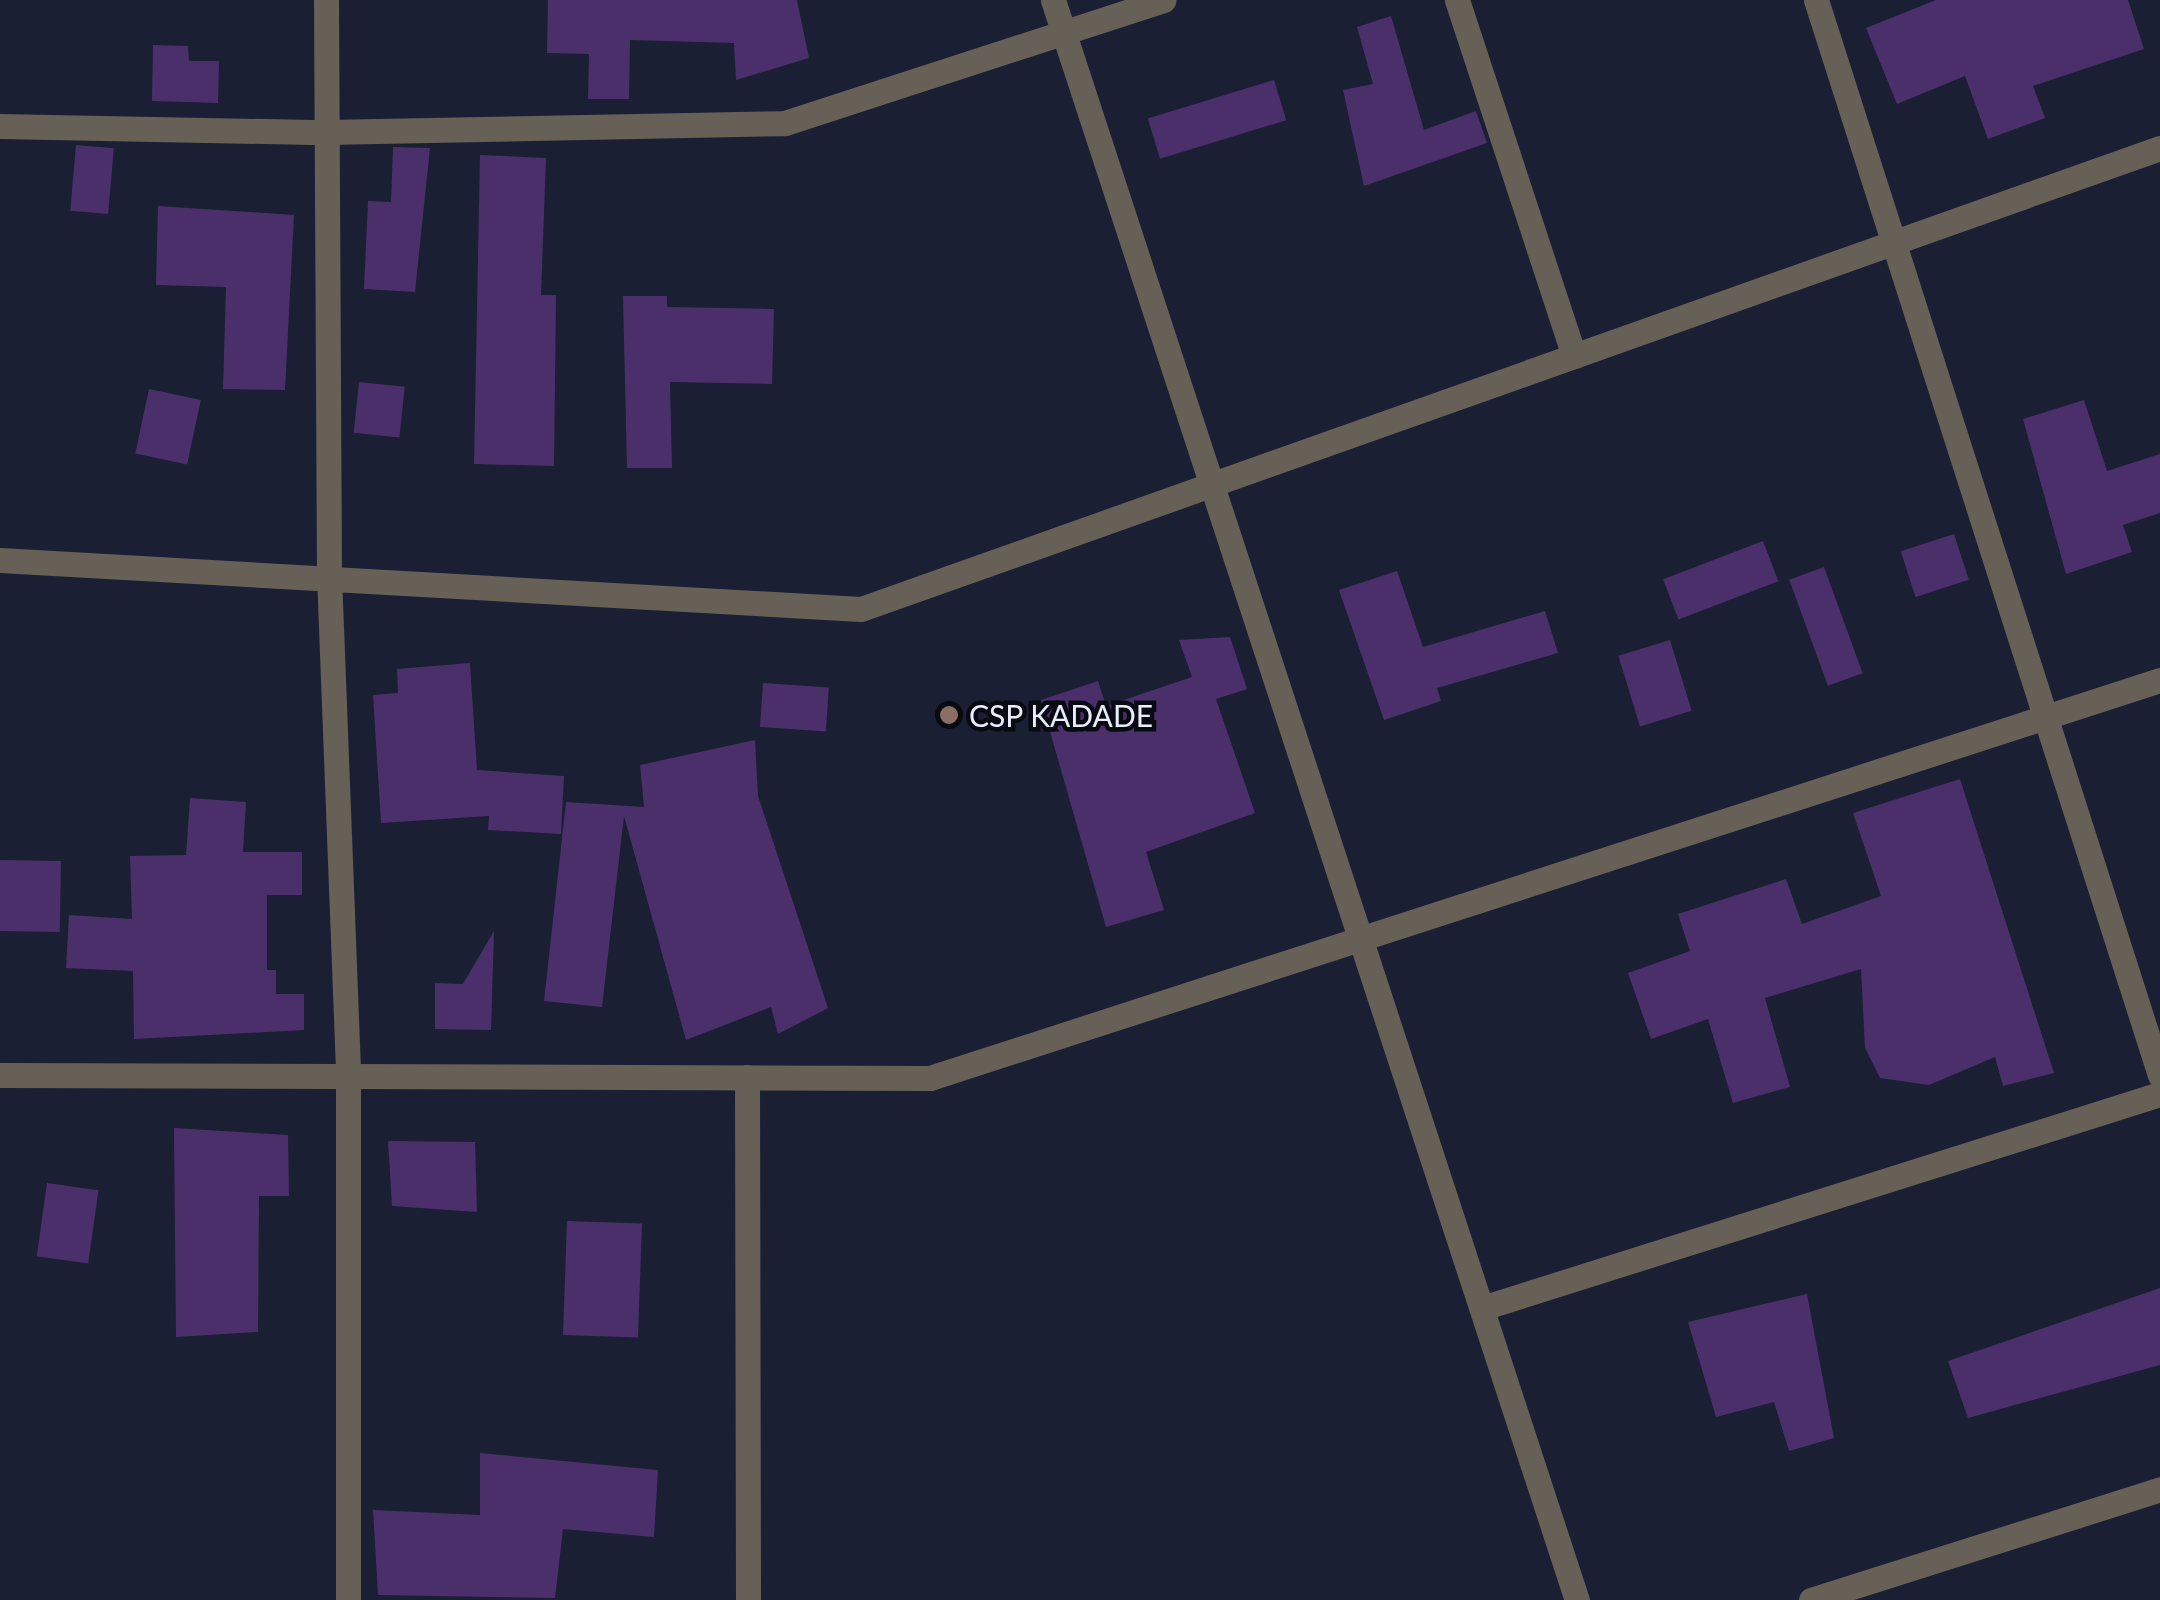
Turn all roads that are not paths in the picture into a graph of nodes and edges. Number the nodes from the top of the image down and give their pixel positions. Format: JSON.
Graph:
{"nodes":[{"id":1,"x":326,"y":0,"type":"edge"},
{"id":2,"x":1053,"y":0,"type":"edge"},
{"id":3,"x":1164,"y":0,"type":"edge"},
{"id":4,"x":1457,"y":0,"type":"edge"},
{"id":5,"x":1816,"y":0,"type":"edge"},
{"id":6,"x":1064,"y":33,"type":"junction"},
{"id":7,"x":0,"y":126,"type":"edge"},
{"id":8,"x":325,"y":132,"type":"junction"},
{"id":9,"x":2160,"y":148,"type":"edge"},
{"id":10,"x":1894,"y":242,"type":"junction"},
{"id":11,"x":1574,"y":356,"type":"junction"},
{"id":12,"x":1212,"y":484,"type":"junction"},
{"id":13,"x":0,"y":560,"type":"edge"},
{"id":14,"x":329,"y":575,"type":"junction"},
{"id":15,"x":2160,"y":680,"type":"edge"},
{"id":16,"x":2045,"y":718,"type":"junction"},
{"id":17,"x":1361,"y":939,"type":"junction"},
{"id":18,"x":348,"y":1073,"type":"junction"},
{"id":19,"x":0,"y":1075,"type":"edge"},
{"id":20,"x":747,"y":1076,"type":"junction"},
{"id":21,"x":2160,"y":1076,"type":"edge"},
{"id":22,"x":2160,"y":1094,"type":"edge"},
{"id":23,"x":1482,"y":1308,"type":"junction"},
{"id":24,"x":2160,"y":1489,"type":"edge"},
{"id":25,"x":348,"y":1600,"type":"edge"},
{"id":26,"x":748,"y":1600,"type":"edge"},
{"id":27,"x":1577,"y":1600,"type":"edge"},
{"id":28,"x":1811,"y":1600,"type":"edge"}],
"edges":[{"from":1,"to":8,"type":"street"},
{"from":2,"to":6,"type":"street"},
{"from":3,"to":6,"type":"street"},
{"from":4,"to":11,"type":"street"},
{"from":5,"to":10,"type":"street"},
{"from":6,"to":8,"type":"street"},
{"from":6,"to":12,"type":"street"},
{"from":7,"to":8,"type":"street"},
{"from":8,"to":14,"type":"street"},
{"from":9,"to":10,"type":"street"},
{"from":10,"to":11,"type":"street"},
{"from":10,"to":16,"type":"street"},
{"from":11,"to":12,"type":"street"},
{"from":12,"to":14,"type":"street"},
{"from":12,"to":17,"type":"street"},
{"from":13,"to":14,"type":"street"},
{"from":14,"to":18,"type":"street"},
{"from":15,"to":16,"type":"street"},
{"from":16,"to":17,"type":"street"},
{"from":16,"to":21,"type":"street"},
{"from":17,"to":20,"type":"street"},
{"from":17,"to":23,"type":"street"},
{"from":18,"to":19,"type":"street"},
{"from":18,"to":20,"type":"street"},
{"from":18,"to":25,"type":"street"},
{"from":20,"to":26,"type":"street"},
{"from":22,"to":23,"type":"street"},
{"from":23,"to":27,"type":"street"},
{"from":24,"to":28,"type":"street"}]}
